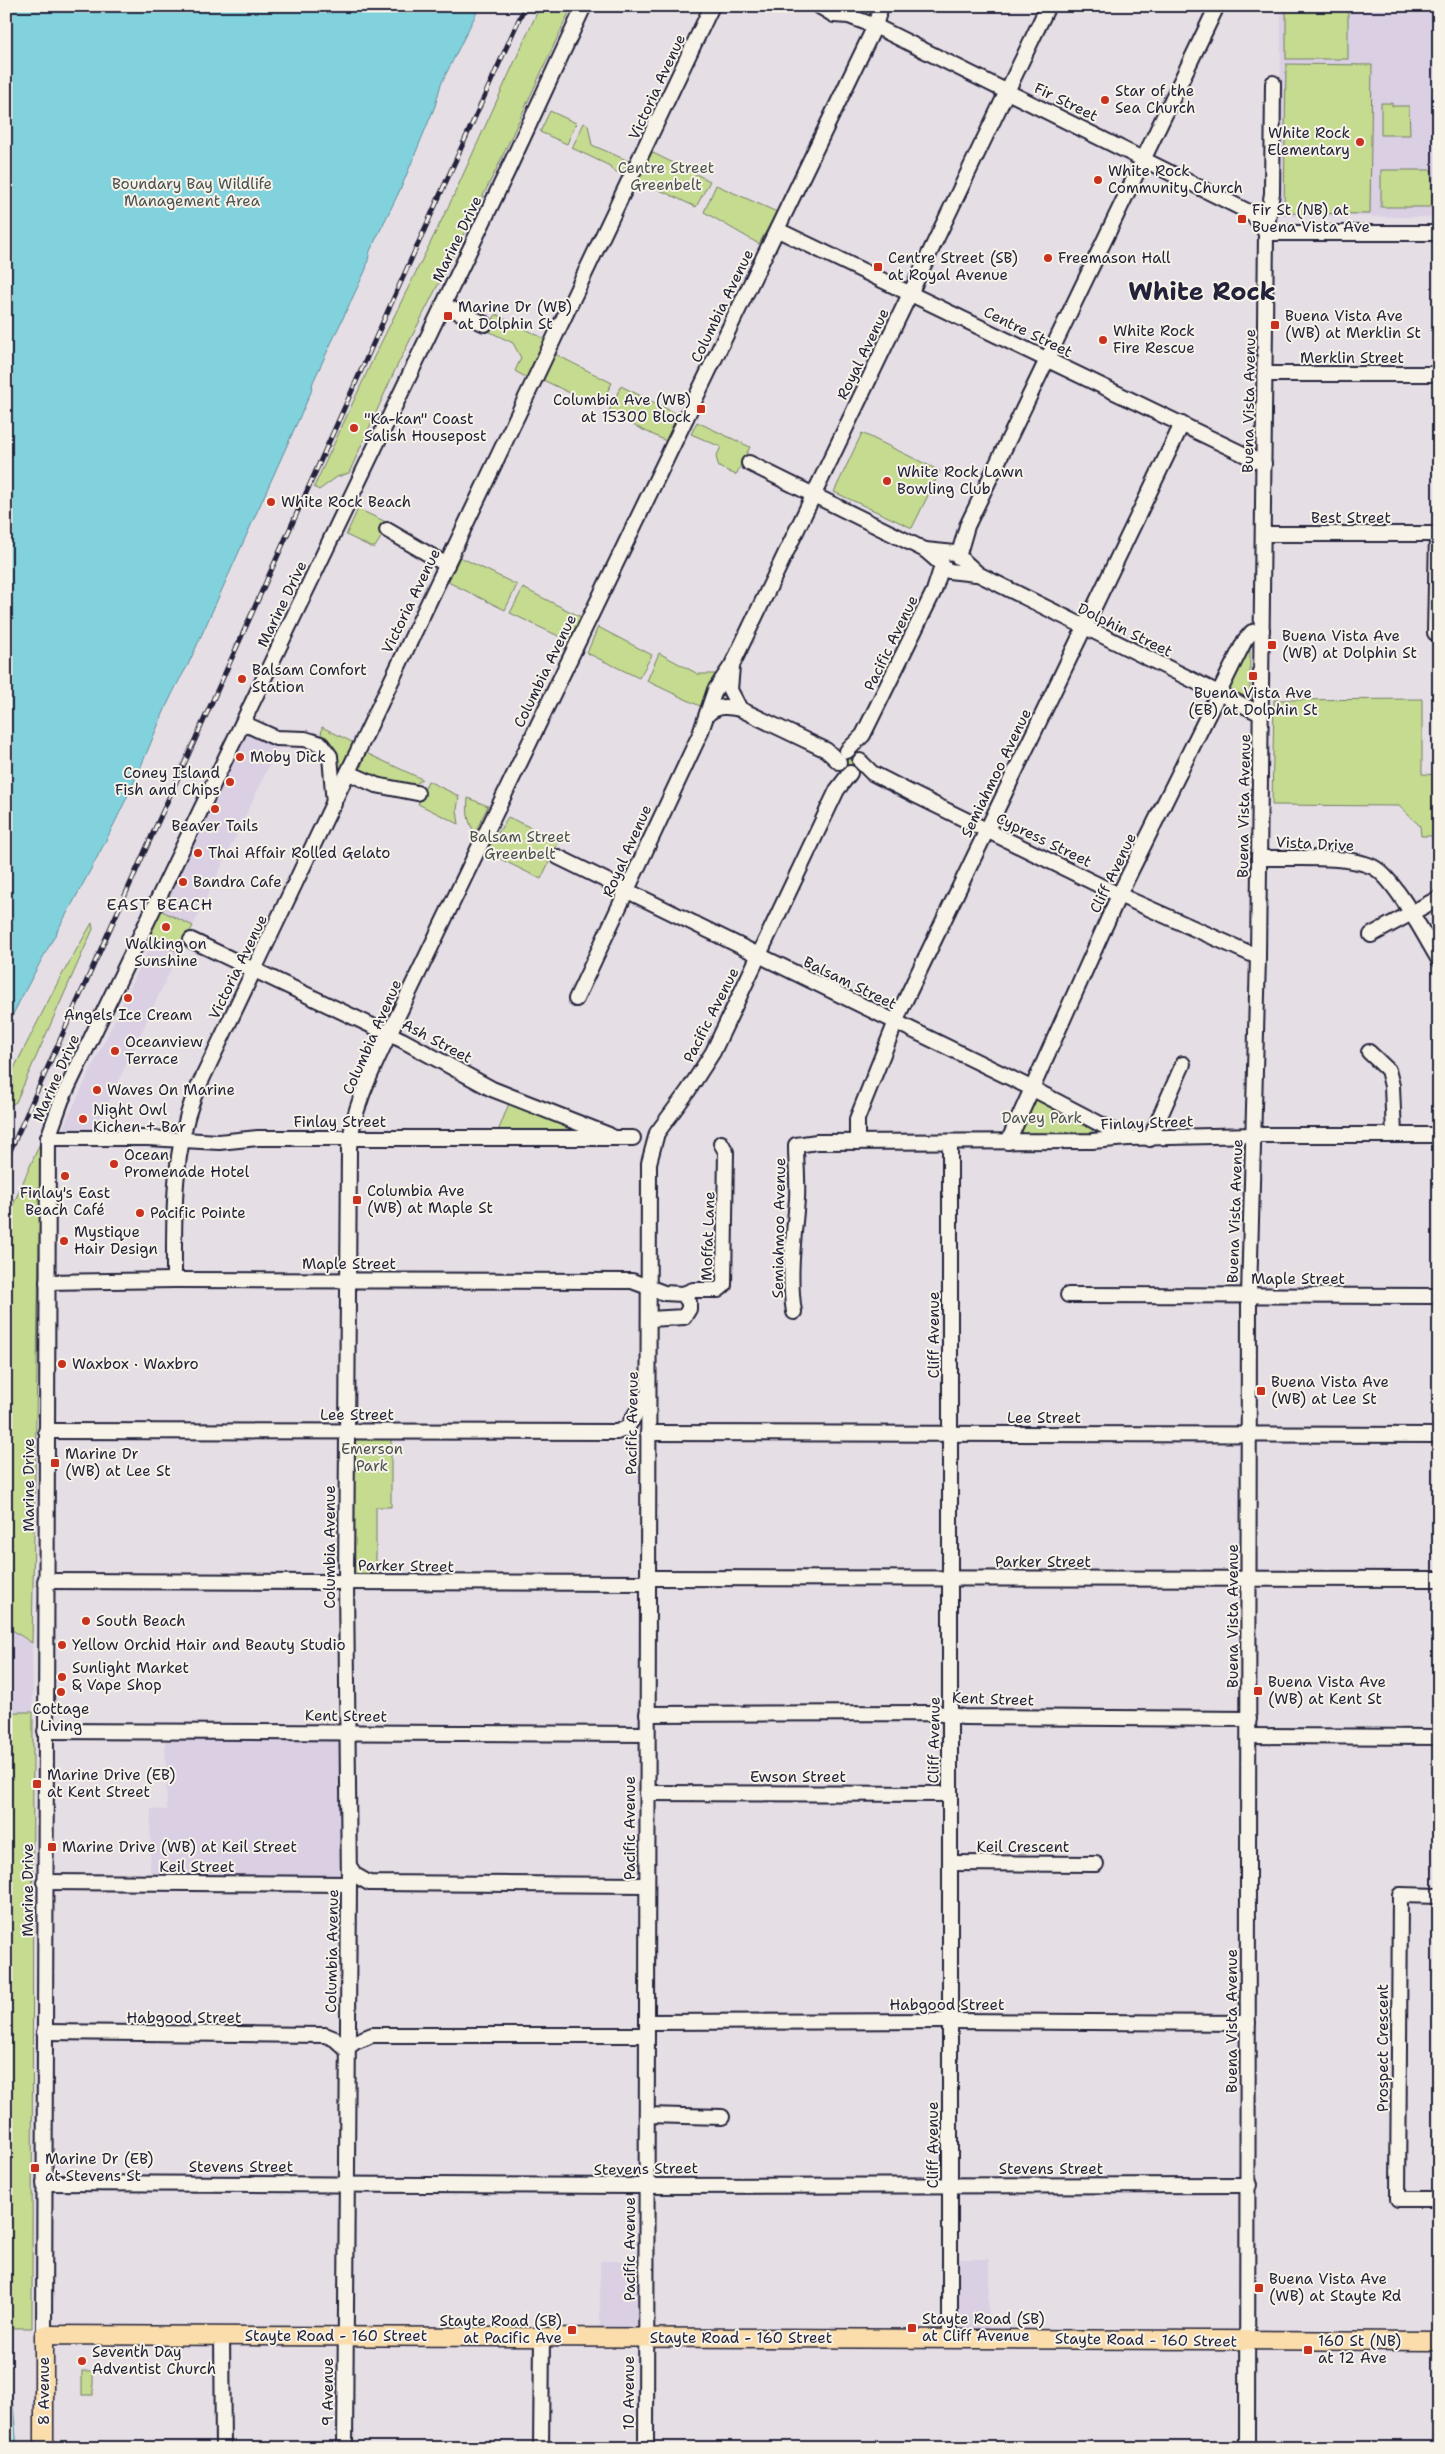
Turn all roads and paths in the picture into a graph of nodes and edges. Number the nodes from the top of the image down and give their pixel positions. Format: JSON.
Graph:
{"nodes":[{"id":1,"x":584,"y":6,"type":"edge"},
{"id":2,"x":712,"y":6,"type":"edge"},
{"id":3,"x":819,"y":6,"type":"edge"},
{"id":4,"x":837,"y":6,"type":"edge"},
{"id":5,"x":882,"y":6,"type":"edge"},
{"id":6,"x":1048,"y":6,"type":"edge"},
{"id":7,"x":1217,"y":6,"type":"edge"},
{"id":8,"x":849,"y":16,"type":"junction"},
{"id":9,"x":875,"y":26,"type":"junction"},
{"id":10,"x":1273,"y":83,"type":"dead end"},
{"id":11,"x":1007,"y":91,"type":"junction"},
{"id":12,"x":1143,"y":158,"type":"junction"},
{"id":13,"x":778,"y":230,"type":"junction"},
{"id":14,"x":1266,"y":232,"type":"junction"},
{"id":15,"x":1439,"y":233,"type":"edge"},
{"id":16,"x":910,"y":294,"type":"junction"},
{"id":17,"x":443,"y":304,"type":"junction"},
{"id":18,"x":485,"y":324,"type":"dead end"},
{"id":19,"x":1047,"y":359,"type":"junction"},
{"id":20,"x":1265,"y":374,"type":"junction"},
{"id":21,"x":1439,"y":374,"type":"edge"},
{"id":22,"x":1182,"y":424,"type":"junction"},
{"id":23,"x":749,"y":463,"type":"dead end"},
{"id":24,"x":1264,"y":464,"type":"junction"},
{"id":25,"x":814,"y":496,"type":"junction"},
{"id":26,"x":387,"y":530,"type":"dead end"},
{"id":27,"x":1264,"y":534,"type":"junction"},
{"id":28,"x":1438,"y":534,"type":"edge"},
{"id":29,"x":949,"y":562,"type":"junction"},
{"id":30,"x":447,"y":565,"type":"junction"},
{"id":31,"x":1084,"y":628,"type":"junction"},
{"id":32,"x":1262,"y":630,"type":"junction"},
{"id":33,"x":1436,"y":633,"type":"dead end"},
{"id":34,"x":732,"y":665,"type":"junction"},
{"id":35,"x":1220,"y":694,"type":"junction"},
{"id":36,"x":740,"y":709,"type":"junction"},
{"id":37,"x":1261,"y":714,"type":"junction"},
{"id":38,"x":707,"y":715,"type":"junction"},
{"id":39,"x":243,"y":723,"type":"junction"},
{"id":40,"x":849,"y":762,"type":"junction"},
{"id":41,"x":348,"y":773,"type":"junction"},
{"id":42,"x":417,"y":792,"type":"dead end"},
{"id":43,"x":334,"y":804,"type":"junction"},
{"id":44,"x":986,"y":830,"type":"junction"},
{"id":45,"x":558,"y":857,"type":"dead end"},
{"id":46,"x":1259,"y":858,"type":"junction"},
{"id":47,"x":628,"y":892,"type":"junction"},
{"id":48,"x":1119,"y":895,"type":"junction"},
{"id":49,"x":1439,"y":898,"type":"edge"},
{"id":50,"x":1411,"y":913,"type":"junction"},
{"id":51,"x":1371,"y":935,"type":"dead end"},
{"id":52,"x":191,"y":940,"type":"dead end"},
{"id":53,"x":759,"y":957,"type":"junction"},
{"id":54,"x":1258,"y":957,"type":"junction"},
{"id":55,"x":1439,"y":960,"type":"edge"},
{"id":56,"x":254,"y":970,"type":"junction"},
{"id":57,"x":576,"y":999,"type":"dead end"},
{"id":58,"x":896,"y":1023,"type":"junction"},
{"id":59,"x":390,"y":1034,"type":"junction"},
{"id":60,"x":1369,"y":1052,"type":"dead end"},
{"id":61,"x":1183,"y":1064,"type":"dead end"},
{"id":62,"x":1031,"y":1088,"type":"junction"},
{"id":63,"x":1254,"y":1135,"type":"junction"},
{"id":64,"x":1394,"y":1135,"type":"junction"},
{"id":65,"x":1439,"y":1135,"type":"edge"},
{"id":66,"x":48,"y":1138,"type":"junction"},
{"id":67,"x":350,"y":1138,"type":"junction"},
{"id":68,"x":616,"y":1138,"type":"junction"},
{"id":69,"x":633,"y":1138,"type":"dead end"},
{"id":70,"x":1128,"y":1138,"type":"junction"},
{"id":71,"x":1150,"y":1139,"type":"junction"},
{"id":72,"x":180,"y":1140,"type":"junction"},
{"id":73,"x":857,"y":1142,"type":"junction"},
{"id":74,"x":950,"y":1142,"type":"junction"},
{"id":75,"x":1008,"y":1142,"type":"junction"},
{"id":76,"x":722,"y":1144,"type":"dead end"},
{"id":77,"x":796,"y":1145,"type":"joint"},
{"id":78,"x":174,"y":1280,"type":"junction"},
{"id":79,"x":346,"y":1280,"type":"junction"},
{"id":80,"x":47,"y":1282,"type":"junction"},
{"id":81,"x":650,"y":1289,"type":"junction"},
{"id":82,"x":682,"y":1294,"type":"junction"},
{"id":83,"x":1068,"y":1295,"type":"dead end"},
{"id":84,"x":1249,"y":1296,"type":"junction"},
{"id":85,"x":1439,"y":1296,"type":"edge"},
{"id":86,"x":794,"y":1312,"type":"dead end"},
{"id":87,"x":650,"y":1319,"type":"junction"},
{"id":88,"x":648,"y":1394,"type":"junction"},
{"id":89,"x":46,"y":1431,"type":"junction"},
{"id":90,"x":346,"y":1431,"type":"junction"},
{"id":91,"x":648,"y":1433,"type":"junction"},
{"id":92,"x":951,"y":1435,"type":"junction"},
{"id":93,"x":1250,"y":1435,"type":"junction"},
{"id":94,"x":1439,"y":1435,"type":"edge"},
{"id":95,"x":951,"y":1578,"type":"junction"},
{"id":96,"x":1250,"y":1578,"type":"junction"},
{"id":97,"x":1439,"y":1579,"type":"edge"},
{"id":98,"x":647,"y":1580,"type":"junction"},
{"id":99,"x":46,"y":1582,"type":"junction"},
{"id":100,"x":346,"y":1582,"type":"junction"},
{"id":101,"x":647,"y":1714,"type":"junction"},
{"id":102,"x":950,"y":1715,"type":"junction"},
{"id":103,"x":1249,"y":1718,"type":"junction"},
{"id":104,"x":45,"y":1731,"type":"junction"},
{"id":105,"x":349,"y":1733,"type":"junction"},
{"id":106,"x":646,"y":1734,"type":"junction"},
{"id":107,"x":1250,"y":1736,"type":"junction"},
{"id":108,"x":1439,"y":1737,"type":"edge"},
{"id":109,"x":647,"y":1793,"type":"junction"},
{"id":110,"x":950,"y":1794,"type":"junction"},
{"id":111,"x":950,"y":1863,"type":"junction"},
{"id":112,"x":1096,"y":1864,"type":"dead end"},
{"id":113,"x":349,"y":1866,"type":"junction"},
{"id":114,"x":44,"y":1882,"type":"junction"},
{"id":115,"x":369,"y":1883,"type":"junction"},
{"id":116,"x":349,"y":1884,"type":"junction"},
{"id":117,"x":646,"y":1885,"type":"junction"},
{"id":118,"x":1439,"y":1896,"type":"edge"},
{"id":119,"x":349,"y":1900,"type":"junction"},
{"id":120,"x":348,"y":2018,"type":"junction"},
{"id":121,"x":950,"y":2021,"type":"junction"},
{"id":122,"x":1248,"y":2023,"type":"junction"},
{"id":123,"x":646,"y":2029,"type":"junction"},
{"id":124,"x":44,"y":2032,"type":"junction"},
{"id":125,"x":324,"y":2035,"type":"junction"},
{"id":126,"x":372,"y":2035,"type":"junction"},
{"id":127,"x":346,"y":2049,"type":"junction"},
{"id":128,"x":647,"y":2115,"type":"junction"},
{"id":129,"x":722,"y":2117,"type":"dead end"},
{"id":130,"x":44,"y":2182,"type":"junction"},
{"id":131,"x":345,"y":2184,"type":"junction"},
{"id":132,"x":949,"y":2184,"type":"junction"},
{"id":133,"x":646,"y":2185,"type":"junction"},
{"id":134,"x":1249,"y":2185,"type":"junction"},
{"id":135,"x":1439,"y":2199,"type":"edge"},
{"id":136,"x":44,"y":2335,"type":"junction"},
{"id":137,"x":222,"y":2335,"type":"junction"},
{"id":138,"x":344,"y":2336,"type":"junction"},
{"id":139,"x":542,"y":2337,"type":"junction"},
{"id":140,"x":646,"y":2338,"type":"junction"},
{"id":141,"x":950,"y":2338,"type":"junction"},
{"id":142,"x":1247,"y":2341,"type":"junction"},
{"id":143,"x":1439,"y":2341,"type":"edge"},
{"id":144,"x":44,"y":2448,"type":"edge"},
{"id":145,"x":222,"y":2448,"type":"edge"},
{"id":146,"x":344,"y":2448,"type":"edge"},
{"id":147,"x":541,"y":2448,"type":"edge"},
{"id":148,"x":646,"y":2448,"type":"edge"},
{"id":149,"x":1247,"y":2448,"type":"edge"}],
"edges":[{"from":1,"to":17,"type":"street","name":"Marine Drive"},
{"from":2,"to":30,"type":"street","name":"Victoria Avenue"},
{"from":3,"to":8,"type":"street","name":"Fir Street"},
{"from":4,"to":8,"type":"street","name":"Fir Street"},
{"from":5,"to":9,"type":"street","name":"Columbia Avenue"},
{"from":6,"to":11,"type":"street","name":"Royal Avenue"},
{"from":7,"to":12,"type":"street","name":"Pacific Avenue"},
{"from":8,"to":9,"type":"street","name":"Fir Street"},
{"from":9,"to":11,"type":"street","name":"Fir Street"},
{"from":9,"to":13,"type":"street","name":"Columbia Avenue"},
{"from":10,"to":14,"type":"street","name":"Buena Vista Avenue"},
{"from":11,"to":12,"type":"street","name":"Fir Street"},
{"from":11,"to":16,"type":"street","name":"Royal Avenue"},
{"from":12,"to":14,"type":"street","name":"Fir Street"},
{"from":12,"to":19,"type":"street","name":"Pacific Avenue"},
{"from":13,"to":16,"type":"street","name":"Centre Street"},
{"from":13,"to":59,"type":"street","name":"Columbia Avenue"},
{"from":14,"to":15,"type":"street"},
{"from":14,"to":20,"type":"street","name":"Buena Vista Avenue"},
{"from":16,"to":19,"type":"street","name":"Centre Street"},
{"from":16,"to":25,"type":"street","name":"Royal Avenue"},
{"from":17,"to":18,"type":"street"},
{"from":17,"to":39,"type":"street","name":"Marine Drive"},
{"from":19,"to":22,"type":"street","name":"Centre Street"},
{"from":19,"to":29,"type":"street","name":"Pacific Avenue"},
{"from":20,"to":21,"type":"street","name":"Merklin Street"},
{"from":20,"to":24,"type":"street","name":"Buena Vista Avenue"},
{"from":22,"to":24,"type":"street","name":"Centre Street"},
{"from":22,"to":31,"type":"street","name":"Semiahmoo Avenue"},
{"from":23,"to":25,"type":"street"},
{"from":24,"to":27,"type":"street","name":"Buena Vista Avenue"},
{"from":25,"to":29,"type":"street"},
{"from":25,"to":34,"type":"street","name":"Royal Avenue"},
{"from":26,"to":30,"type":"street"},
{"from":27,"to":28,"type":"street","name":"Best Street"},
{"from":27,"to":32,"type":"street","name":"Buena Vista Avenue"},
{"from":28,"to":33,"type":"street"},
{"from":29,"to":31,"type":"street","name":"Dolphin Street"},
{"from":29,"to":40,"type":"street","name":"Pacific Avenue"},
{"from":30,"to":41,"type":"street","name":"Victoria Avenue"},
{"from":31,"to":35,"type":"street","name":"Dolphin Street"},
{"from":31,"to":44,"type":"street","name":"Semiahmoo Avenue"},
{"from":32,"to":35,"type":"street","name":"Cliff Avenue"},
{"from":32,"to":37,"type":"street","name":"Buena Vista Avenue"},
{"from":34,"to":36,"type":"street"},
{"from":34,"to":38,"type":"street","name":"Royal Avenue"},
{"from":35,"to":37,"type":"street","name":"Dolphin Street"},
{"from":35,"to":48,"type":"street","name":"Cliff Avenue"},
{"from":36,"to":38,"type":"street"},
{"from":36,"to":40,"type":"street"},
{"from":37,"to":46,"type":"street","name":"Buena Vista Avenue"},
{"from":38,"to":47,"type":"street","name":"Royal Avenue"},
{"from":39,"to":43,"type":"street"},
{"from":39,"to":66,"type":"street","name":"Marine Drive"},
{"from":40,"to":44,"type":"street","name":"Cypress Street"},
{"from":40,"to":53,"type":"street","name":"Pacific Avenue"},
{"from":41,"to":42,"type":"street"},
{"from":41,"to":43,"type":"street","name":"Victoria Avenue"},
{"from":43,"to":56,"type":"street","name":"Victoria Avenue"},
{"from":44,"to":48,"type":"street","name":"Cypress Street"},
{"from":44,"to":58,"type":"street","name":"Semiahmoo Avenue"},
{"from":45,"to":47,"type":"street","name":"Balsam Street"},
{"from":46,"to":50,"type":"street","name":"Vista Drive"},
{"from":46,"to":54,"type":"street","name":"Buena Vista Avenue"},
{"from":47,"to":53,"type":"street","name":"Balsam Street"},
{"from":47,"to":57,"type":"street","name":"Royal Avenue"},
{"from":48,"to":54,"type":"street","name":"Cypress Street"},
{"from":48,"to":62,"type":"street","name":"Cliff Avenue"},
{"from":49,"to":50,"type":"street"},
{"from":50,"to":51,"type":"street"},
{"from":50,"to":55,"type":"street","name":"Vista Drive"},
{"from":52,"to":56,"type":"street","name":"Ash Street"},
{"from":53,"to":58,"type":"street","name":"Balsam Street"},
{"from":53,"to":81,"type":"street","name":"Pacific Avenue"},
{"from":54,"to":63,"type":"street","name":"Buena Vista Avenue"},
{"from":56,"to":59,"type":"street","name":"Ash Street"},
{"from":56,"to":72,"type":"street","name":"Victoria Avenue"},
{"from":58,"to":62,"type":"street","name":"Balsam Street"},
{"from":58,"to":73,"type":"street","name":"Semiahmoo Avenue"},
{"from":59,"to":67,"type":"street","name":"Columbia Avenue"},
{"from":59,"to":68,"type":"street","name":"Ash Street"},
{"from":60,"to":64,"type":"street"},
{"from":61,"to":71,"type":"street"},
{"from":62,"to":70,"type":"street","name":"Balsam Street"},
{"from":62,"to":75,"type":"street","name":"Cliff Avenue"},
{"from":63,"to":64,"type":"street","name":"Finlay Street"},
{"from":63,"to":71,"type":"street","name":"Finlay Street"},
{"from":63,"to":84,"type":"street","name":"Buena Vista Avenue"},
{"from":64,"to":65,"type":"street","name":"Finlay Street"},
{"from":66,"to":72,"type":"street","name":"Finlay Street"},
{"from":66,"to":80,"type":"street","name":"Marine Drive"},
{"from":67,"to":68,"type":"street","name":"Finlay Street"},
{"from":67,"to":72,"type":"street","name":"Finlay Street"},
{"from":67,"to":79,"type":"street","name":"Columbia Avenue"},
{"from":68,"to":69,"type":"street","name":"Finlay Street"},
{"from":70,"to":71,"type":"street","name":"Finlay Street"},
{"from":70,"to":75,"type":"street","name":"Finlay Street"},
{"from":72,"to":78,"type":"street","name":"Victoria Avenue"},
{"from":73,"to":74,"type":"street","name":"Finlay Street"},
{"from":73,"to":77,"type":"street","name":"Finlay Street"},
{"from":74,"to":75,"type":"street","name":"Finlay Street"},
{"from":74,"to":92,"type":"street","name":"Cliff Avenue"},
{"from":76,"to":82,"type":"street","name":"Moffat Lane"},
{"from":77,"to":86,"type":"street","name":"Semiahmoo Avenue"},
{"from":78,"to":79,"type":"street","name":"Maple Street"},
{"from":78,"to":80,"type":"street","name":"Maple Street"},
{"from":79,"to":81,"type":"street","name":"Maple Street"},
{"from":79,"to":90,"type":"street","name":"Columbia Avenue"},
{"from":80,"to":89,"type":"street","name":"Marine Drive"},
{"from":81,"to":82,"type":"street"},
{"from":81,"to":87,"type":"street","name":"Pacific Avenue"},
{"from":82,"to":87,"type":"street"},
{"from":83,"to":84,"type":"street","name":"Maple Street"},
{"from":84,"to":85,"type":"street","name":"Maple Street"},
{"from":84,"to":93,"type":"street","name":"Buena Vista Avenue"},
{"from":87,"to":88,"type":"street","name":"Pacific Avenue"},
{"from":88,"to":90,"type":"street","name":"Lee Street"},
{"from":88,"to":91,"type":"street","name":"Pacific Avenue"},
{"from":89,"to":90,"type":"street","name":"Lee Street"},
{"from":89,"to":99,"type":"street","name":"Marine Drive"},
{"from":90,"to":100,"type":"street","name":"Columbia Avenue"},
{"from":91,"to":92,"type":"street","name":"Lee Street"},
{"from":91,"to":98,"type":"street","name":"Pacific Avenue"},
{"from":92,"to":93,"type":"street","name":"Lee Street"},
{"from":92,"to":95,"type":"street","name":"Cliff Avenue"},
{"from":93,"to":94,"type":"street","name":"Lee Street"},
{"from":93,"to":96,"type":"street","name":"Buena Vista Avenue"},
{"from":95,"to":96,"type":"street","name":"Parker Street"},
{"from":95,"to":98,"type":"street","name":"Parker Street"},
{"from":95,"to":102,"type":"street","name":"Cliff Avenue"},
{"from":96,"to":97,"type":"street","name":"Parker Street"},
{"from":96,"to":103,"type":"street","name":"Buena Vista Avenue"},
{"from":98,"to":100,"type":"street","name":"Parker Street"},
{"from":98,"to":101,"type":"street","name":"Pacific Avenue"},
{"from":99,"to":100,"type":"street","name":"Parker Street"},
{"from":99,"to":104,"type":"street","name":"Marine Drive"},
{"from":100,"to":105,"type":"street","name":"Columbia Avenue"},
{"from":101,"to":102,"type":"street","name":"Kent Street"},
{"from":101,"to":106,"type":"street","name":"Pacific Avenue"},
{"from":102,"to":103,"type":"street","name":"Kent Street"},
{"from":102,"to":110,"type":"street","name":"Cliff Avenue"},
{"from":103,"to":107,"type":"street","name":"Buena Vista Avenue"},
{"from":104,"to":105,"type":"street","name":"Kent Street"},
{"from":104,"to":114,"type":"street","name":"Marine Drive"},
{"from":105,"to":106,"type":"street","name":"Kent Street"},
{"from":105,"to":113,"type":"street","name":"Columbia Avenue"},
{"from":106,"to":109,"type":"street","name":"Pacific Avenue"},
{"from":107,"to":108,"type":"street"},
{"from":107,"to":122,"type":"street","name":"Buena Vista Avenue"},
{"from":109,"to":110,"type":"street","name":"Ewson Street"},
{"from":109,"to":117,"type":"street","name":"Pacific Avenue"},
{"from":110,"to":111,"type":"street","name":"Cliff Avenue"},
{"from":111,"to":112,"type":"street","name":"Keil Crescent"},
{"from":111,"to":121,"type":"street","name":"Cliff Avenue"},
{"from":113,"to":115,"type":"street"},
{"from":113,"to":116,"type":"street","name":"Columbia Avenue"},
{"from":114,"to":116,"type":"street","name":"Keil Street"},
{"from":114,"to":124,"type":"street","name":"Marine Drive"},
{"from":115,"to":117,"type":"street"},
{"from":115,"to":119,"type":"street"},
{"from":116,"to":119,"type":"street","name":"Columbia Avenue"},
{"from":117,"to":123,"type":"street","name":"Pacific Avenue"},
{"from":118,"to":135,"type":"street","name":"Prospect Crescent"},
{"from":119,"to":120,"type":"street","name":"Columbia Avenue"},
{"from":120,"to":125,"type":"street"},
{"from":120,"to":126,"type":"street"},
{"from":120,"to":127,"type":"street","name":"Columbia Avenue"},
{"from":121,"to":122,"type":"street","name":"Habgood Street"},
{"from":121,"to":123,"type":"street","name":"Habgood Street"},
{"from":121,"to":132,"type":"street","name":"Cliff Avenue"},
{"from":122,"to":134,"type":"street","name":"Buena Vista Avenue"},
{"from":123,"to":126,"type":"street","name":"Habgood Street"},
{"from":123,"to":128,"type":"street","name":"Pacific Avenue"},
{"from":124,"to":125,"type":"street","name":"Habgood Street"},
{"from":124,"to":130,"type":"street","name":"Marine Drive"},
{"from":125,"to":127,"type":"street"},
{"from":126,"to":127,"type":"street","name":"Habgood Street"},
{"from":127,"to":131,"type":"street","name":"Columbia Avenue"},
{"from":128,"to":129,"type":"street"},
{"from":128,"to":133,"type":"street","name":"Pacific Avenue"},
{"from":130,"to":131,"type":"street","name":"Stevens Street"},
{"from":130,"to":136,"type":"street","name":"Marine Drive"},
{"from":131,"to":133,"type":"street","name":"Stevens Street"},
{"from":131,"to":138,"type":"street","name":"Columbia Avenue"},
{"from":132,"to":133,"type":"street","name":"Stevens Street"},
{"from":132,"to":134,"type":"street","name":"Stevens Street"},
{"from":132,"to":141,"type":"street","name":"Cliff Avenue"},
{"from":133,"to":140,"type":"street","name":"Pacific Avenue"},
{"from":134,"to":142,"type":"street","name":"Buena Vista Avenue"},
{"from":136,"to":137,"type":"main road","name":"Stayte Road - 160 Street"},
{"from":136,"to":144,"type":"main road","name":"8 Avenue"},
{"from":137,"to":138,"type":"main road","name":"Stayte Road - 160 Street"},
{"from":137,"to":145,"type":"street"},
{"from":138,"to":139,"type":"main road","name":"Stayte Road - 160 Street"},
{"from":138,"to":146,"type":"street","name":"9 Avenue"},
{"from":139,"to":140,"type":"main road","name":"Stayte Road - 160 Street"},
{"from":139,"to":147,"type":"street"},
{"from":140,"to":141,"type":"main road","name":"Stayte Road - 160 Street"},
{"from":140,"to":148,"type":"street","name":"10 Avenue"},
{"from":141,"to":142,"type":"main road","name":"Stayte Road - 160 Street"},
{"from":142,"to":143,"type":"main road","name":"Stayte Road - 160 Street"},
{"from":142,"to":149,"type":"street","name":"Buena Vista Avenue"}]}
